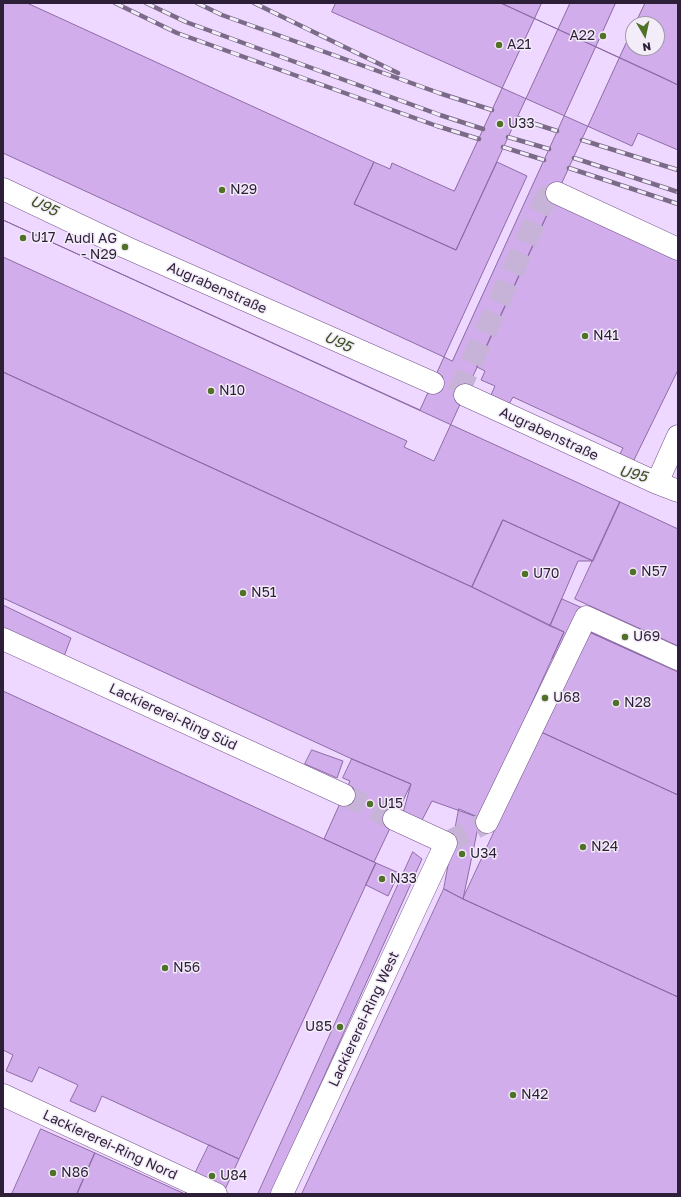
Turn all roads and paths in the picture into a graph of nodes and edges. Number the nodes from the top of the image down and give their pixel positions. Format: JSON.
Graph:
{"nodes":[{"id":1,"x":3,"y":189,"type":"edge"},
{"id":2,"x":557,"y":193,"type":"dead end"},
{"id":3,"x":678,"y":248,"type":"edge"},
{"id":4,"x":432,"y":383,"type":"dead end"},
{"id":5,"x":465,"y":395,"type":"dead end"},
{"id":6,"x":678,"y":436,"type":"edge"},
{"id":7,"x":657,"y":483,"type":"junction"},
{"id":8,"x":678,"y":491,"type":"edge"},
{"id":9,"x":3,"y":639,"type":"edge"},
{"id":10,"x":678,"y":659,"type":"edge"},
{"id":11,"x":344,"y":795,"type":"tunnel mouth"},
{"id":12,"x":394,"y":819,"type":"tunnel mouth"},
{"id":13,"x":487,"y":822,"type":"tunnel mouth"},
{"id":14,"x":3,"y":1095,"type":"edge"},
{"id":15,"x":216,"y":1194,"type":"edge"},
{"id":16,"x":282,"y":1194,"type":"edge"}],
"edges":[{"from":1,"to":4,"type":"lane","name":"Augrabenstraße"},
{"from":2,"to":3,"type":"lane"},
{"from":5,"to":7,"type":"lane","name":"Augrabenstraße"},
{"from":6,"to":7,"type":"lane"},
{"from":7,"to":8,"type":"lane","name":"Augrabenstraße"},
{"from":9,"to":11,"type":"lane","name":"Lackiererei-Ring Süd"},
{"from":10,"to":13,"type":"lane"},
{"from":12,"to":16,"type":"lane","name":"Lackiererei-Ring West"},
{"from":14,"to":15,"type":"lane","name":"Lackiererei-Ring Nord"}]}
